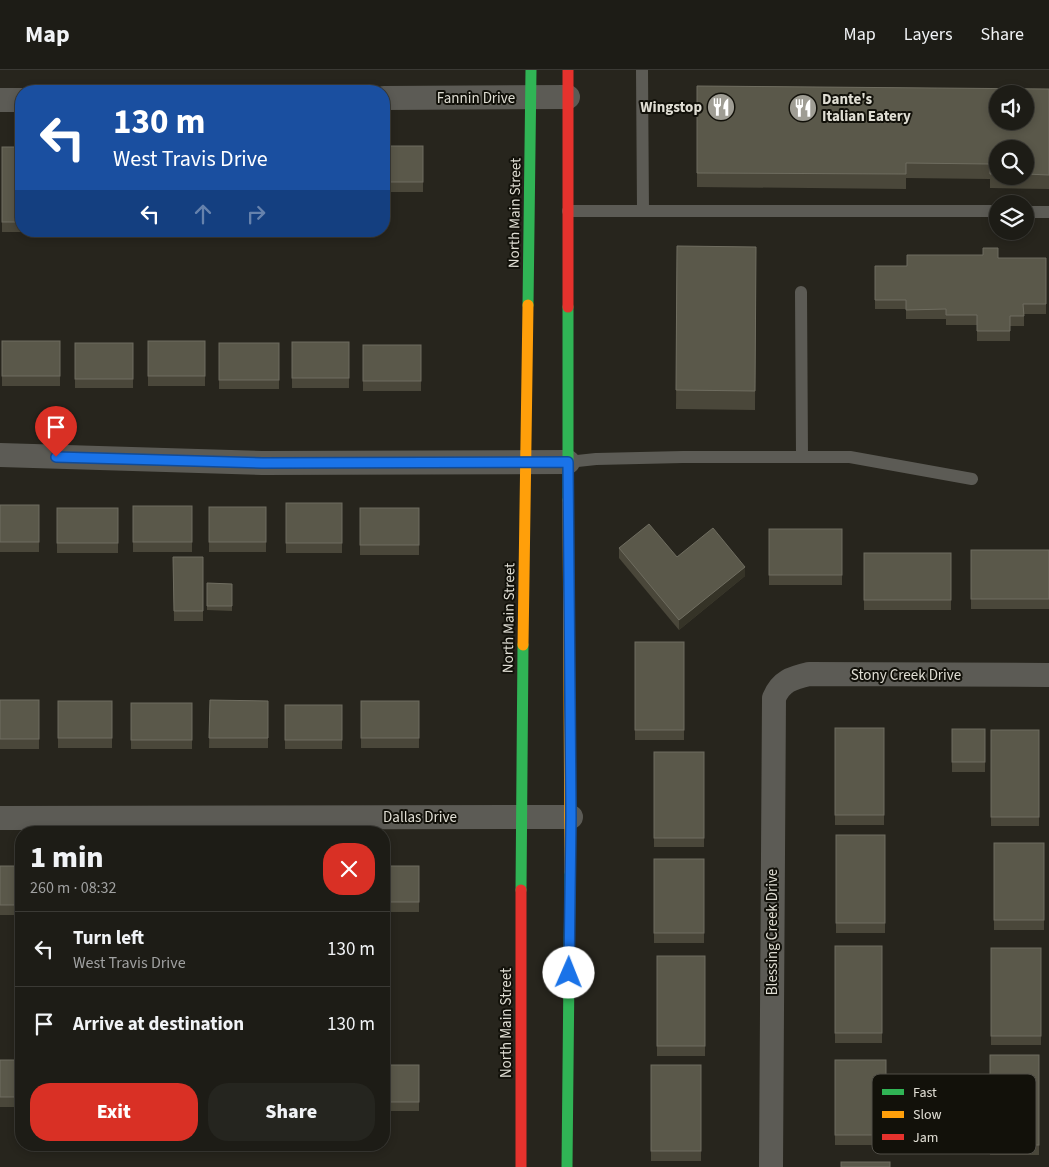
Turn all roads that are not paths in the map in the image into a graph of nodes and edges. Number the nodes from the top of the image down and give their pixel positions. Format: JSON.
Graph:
{"nodes":[{"id":1,"x":531,"y":70,"type":"edge"},
{"id":2,"x":568,"y":70,"type":"edge"},
{"id":3,"x":642,"y":70,"type":"edge"},
{"id":4,"x":531,"y":97,"type":"junction"},
{"id":5,"x":568,"y":97,"type":"junction"},
{"id":6,"x":390,"y":98,"type":"edge"},
{"id":7,"x":0,"y":100,"type":"edge"},
{"id":8,"x":15,"y":100,"type":"edge"},
{"id":9,"x":568,"y":210,"type":"junction"},
{"id":10,"x":643,"y":210,"type":"junction"},
{"id":11,"x":989,"y":212,"type":"edge"},
{"id":12,"x":1034,"y":212,"type":"edge"},
{"id":13,"x":1049,"y":212,"type":"edge"},
{"id":14,"x":801,"y":292,"type":"dead end"},
{"id":15,"x":0,"y":455,"type":"edge"},
{"id":16,"x":802,"y":457,"type":"junction"},
{"id":17,"x":527,"y":462,"type":"junction"},
{"id":18,"x":568,"y":462,"type":"junction"},
{"id":19,"x":972,"y":479,"type":"dead end"},
{"id":20,"x":1049,"y":675,"type":"edge"},
{"id":21,"x":774,"y":698,"type":"joint"},
{"id":22,"x":521,"y":816,"type":"junction"},
{"id":23,"x":571,"y":817,"type":"junction"},
{"id":24,"x":0,"y":818,"type":"edge"},
{"id":25,"x":521,"y":1167,"type":"edge"},
{"id":26,"x":566,"y":1167,"type":"edge"},
{"id":27,"x":771,"y":1167,"type":"edge"}],
"edges":[{"from":1,"to":4,"type":"main road","name":"North Main Street"},
{"from":2,"to":5,"type":"main road"},
{"from":3,"to":10,"type":"lane"},
{"from":4,"to":5,"type":"street","name":"Fannin Drive"},
{"from":4,"to":6,"type":"street","name":"Fannin Drive"},
{"from":4,"to":17,"type":"main road","name":"North Main Street"},
{"from":5,"to":9,"type":"main road"},
{"from":7,"to":8,"type":"street"},
{"from":9,"to":10,"type":"lane"},
{"from":9,"to":18,"type":"main road"},
{"from":10,"to":11,"type":"lane"},
{"from":12,"to":13,"type":"lane"},
{"from":14,"to":16,"type":"lane"},
{"from":15,"to":17,"type":"street"},
{"from":16,"to":18,"type":"lane"},
{"from":16,"to":19,"type":"lane"},
{"from":17,"to":18,"type":"street"},
{"from":17,"to":22,"type":"main road","name":"North Main Street"},
{"from":18,"to":23,"type":"main road"},
{"from":20,"to":21,"type":"street","name":"Stony Creek Drive"},
{"from":21,"to":27,"type":"street","name":"Blessing Creek Drive"},
{"from":22,"to":23,"type":"street","name":"Dallas Drive"},
{"from":22,"to":24,"type":"street","name":"Dallas Drive"},
{"from":22,"to":25,"type":"main road","name":"North Main Street"},
{"from":23,"to":26,"type":"main road"}]}
